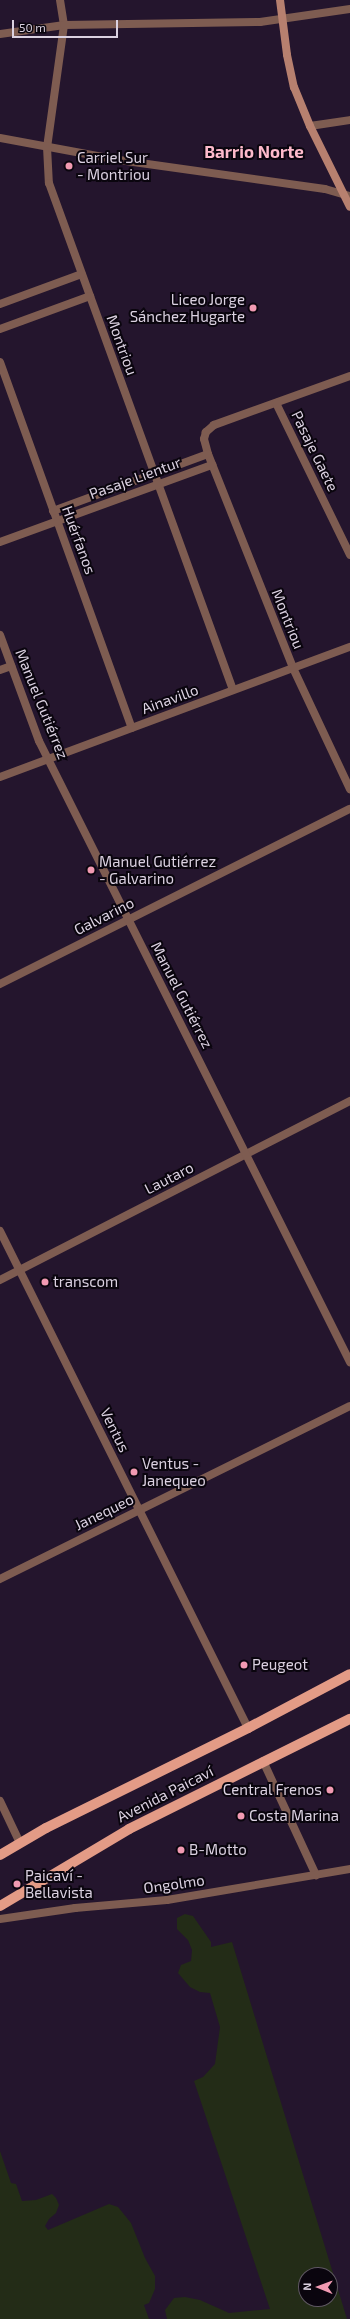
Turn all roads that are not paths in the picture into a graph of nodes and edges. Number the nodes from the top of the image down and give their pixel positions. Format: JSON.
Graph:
{"nodes":[{"id":1,"x":60,"y":0,"type":"edge"},
{"id":2,"x":280,"y":0,"type":"edge"},
{"id":3,"x":350,"y":9,"type":"edge"},
{"id":4,"x":282,"y":20,"type":"junction"},
{"id":5,"x":64,"y":25,"type":"junction"},
{"id":6,"x":0,"y":34,"type":"edge"},
{"id":7,"x":350,"y":120,"type":"edge"},
{"id":8,"x":310,"y":126,"type":"junction"},
{"id":9,"x":0,"y":138,"type":"edge"},
{"id":10,"x":47,"y":147,"type":"junction"},
{"id":11,"x":347,"y":195,"type":"edge"},
{"id":12,"x":350,"y":208,"type":"edge"},
{"id":13,"x":82,"y":274,"type":"junction"},
{"id":14,"x":90,"y":296,"type":"junction"},
{"id":15,"x":0,"y":304,"type":"edge"},
{"id":16,"x":0,"y":329,"type":"edge"},
{"id":17,"x":0,"y":362,"type":"edge"},
{"id":18,"x":350,"y":376,"type":"edge"},
{"id":19,"x":276,"y":403,"type":"junction"},
{"id":20,"x":208,"y":454,"type":"junction"},
{"id":21,"x":212,"y":464,"type":"junction"},
{"id":22,"x":154,"y":474,"type":"junction"},
{"id":23,"x":158,"y":484,"type":"junction"},
{"id":24,"x":54,"y":511,"type":"junction"},
{"id":25,"x":57,"y":521,"type":"junction"},
{"id":26,"x":0,"y":542,"type":"edge"},
{"id":27,"x":350,"y":555,"type":"edge"},
{"id":28,"x":0,"y":635,"type":"edge"},
{"id":29,"x":350,"y":647,"type":"edge"},
{"id":30,"x":11,"y":666,"type":"junction"},
{"id":31,"x":293,"y":668,"type":"junction"},
{"id":32,"x":0,"y":670,"type":"edge"},
{"id":33,"x":233,"y":690,"type":"junction"},
{"id":34,"x":132,"y":728,"type":"junction"},
{"id":35,"x":48,"y":760,"type":"junction"},
{"id":36,"x":0,"y":777,"type":"edge"},
{"id":37,"x":350,"y":789,"type":"edge"},
{"id":38,"x":350,"y":809,"type":"edge"},
{"id":39,"x":129,"y":920,"type":"junction"},
{"id":40,"x":0,"y":984,"type":"edge"},
{"id":41,"x":350,"y":1101,"type":"edge"},
{"id":42,"x":247,"y":1154,"type":"junction"},
{"id":43,"x":0,"y":1231,"type":"edge"},
{"id":44,"x":20,"y":1270,"type":"junction"},
{"id":45,"x":0,"y":1280,"type":"edge"},
{"id":46,"x":350,"y":1362,"type":"edge"},
{"id":47,"x":350,"y":1406,"type":"edge"},
{"id":48,"x":139,"y":1510,"type":"junction"},
{"id":49,"x":0,"y":1579,"type":"edge"},
{"id":50,"x":350,"y":1674,"type":"edge"},
{"id":51,"x":350,"y":1719,"type":"edge"},
{"id":52,"x":248,"y":1728,"type":"junction"},
{"id":53,"x":263,"y":1761,"type":"junction"},
{"id":54,"x":0,"y":1802,"type":"edge"},
{"id":55,"x":20,"y":1843,"type":"junction"},
{"id":56,"x":0,"y":1855,"type":"edge"},
{"id":57,"x":350,"y":1869,"type":"edge"},
{"id":58,"x":316,"y":1875,"type":"junction"},
{"id":59,"x":0,"y":1906,"type":"edge"},
{"id":60,"x":0,"y":1919,"type":"edge"}],
"edges":[{"from":1,"to":5,"type":"street","name":"Montriou"},
{"from":2,"to":4,"type":"main road"},
{"from":3,"to":4,"type":"street"},
{"from":4,"to":5,"type":"street"},
{"from":4,"to":8,"type":"main road"},
{"from":5,"to":6,"type":"street"},
{"from":5,"to":10,"type":"street","name":"Montriou"},
{"from":7,"to":8,"type":"street"},
{"from":8,"to":11,"type":"main road"},
{"from":9,"to":10,"type":"street"},
{"from":10,"to":11,"type":"street"},
{"from":10,"to":13,"type":"street","name":"Montriou"},
{"from":11,"to":12,"type":"main road"},
{"from":13,"to":14,"type":"street","name":"Montriou"},
{"from":13,"to":15,"type":"street"},
{"from":14,"to":16,"type":"street"},
{"from":14,"to":22,"type":"street","name":"Montriou"},
{"from":17,"to":24,"type":"street","name":"Huérfanos"},
{"from":18,"to":19,"type":"street"},
{"from":19,"to":20,"type":"street","name":"Montriou"},
{"from":19,"to":27,"type":"street","name":"Pasaje Gaete"},
{"from":20,"to":21,"type":"street","name":"Montriou"},
{"from":20,"to":22,"type":"street","name":"Pasaje Lientur"},
{"from":21,"to":23,"type":"street","name":"Pasaje Lientur"},
{"from":21,"to":31,"type":"street","name":"Montriou"},
{"from":22,"to":23,"type":"street","name":"Montriou"},
{"from":22,"to":24,"type":"street","name":"Pasaje Lientur"},
{"from":23,"to":25,"type":"street","name":"Pasaje Lientur"},
{"from":23,"to":33,"type":"street","name":"Montriou"},
{"from":24,"to":25,"type":"street","name":"Huérfanos"},
{"from":25,"to":26,"type":"street","name":"Pasaje Lientur"},
{"from":25,"to":34,"type":"street","name":"Huérfanos"},
{"from":28,"to":30,"type":"street","name":"Manuel Gutiérrez"},
{"from":29,"to":31,"type":"street","name":"Ainavillo"},
{"from":30,"to":32,"type":"street"},
{"from":30,"to":35,"type":"street","name":"Manuel Gutiérrez"},
{"from":31,"to":33,"type":"street","name":"Ainavillo"},
{"from":31,"to":37,"type":"street","name":"Montriou"},
{"from":33,"to":34,"type":"street","name":"Ainavillo"},
{"from":34,"to":35,"type":"street","name":"Ainavillo"},
{"from":35,"to":36,"type":"street","name":"Ainavillo"},
{"from":35,"to":39,"type":"street","name":"Manuel Gutiérrez"},
{"from":38,"to":39,"type":"street","name":"Galvarino"},
{"from":39,"to":40,"type":"street","name":"Galvarino"},
{"from":39,"to":42,"type":"street","name":"Manuel Gutiérrez"},
{"from":41,"to":42,"type":"street","name":"Lautaro"},
{"from":42,"to":44,"type":"street","name":"Lautaro"},
{"from":42,"to":46,"type":"street","name":"Manuel Gutiérrez"},
{"from":43,"to":44,"type":"street","name":"Ventus"},
{"from":44,"to":45,"type":"street","name":"Lautaro"},
{"from":44,"to":48,"type":"street","name":"Ventus"},
{"from":47,"to":48,"type":"street","name":"Janequeo"},
{"from":48,"to":49,"type":"street","name":"Janequeo"},
{"from":48,"to":52,"type":"street","name":"Ventus"},
{"from":50,"to":52,"type":"main road","name":"Avenida Paicaví"},
{"from":51,"to":53,"type":"main road","name":"Avenida Paicaví"},
{"from":52,"to":55,"type":"main road","name":"Avenida Paicaví"},
{"from":53,"to":58,"type":"street"},
{"from":53,"to":59,"type":"main road","name":"Avenida Paicaví"},
{"from":54,"to":55,"type":"street"},
{"from":55,"to":56,"type":"main road","name":"Avenida Paicaví"},
{"from":57,"to":58,"type":"street","name":"Ongolmo"},
{"from":58,"to":60,"type":"street","name":"Ongolmo"}]}
